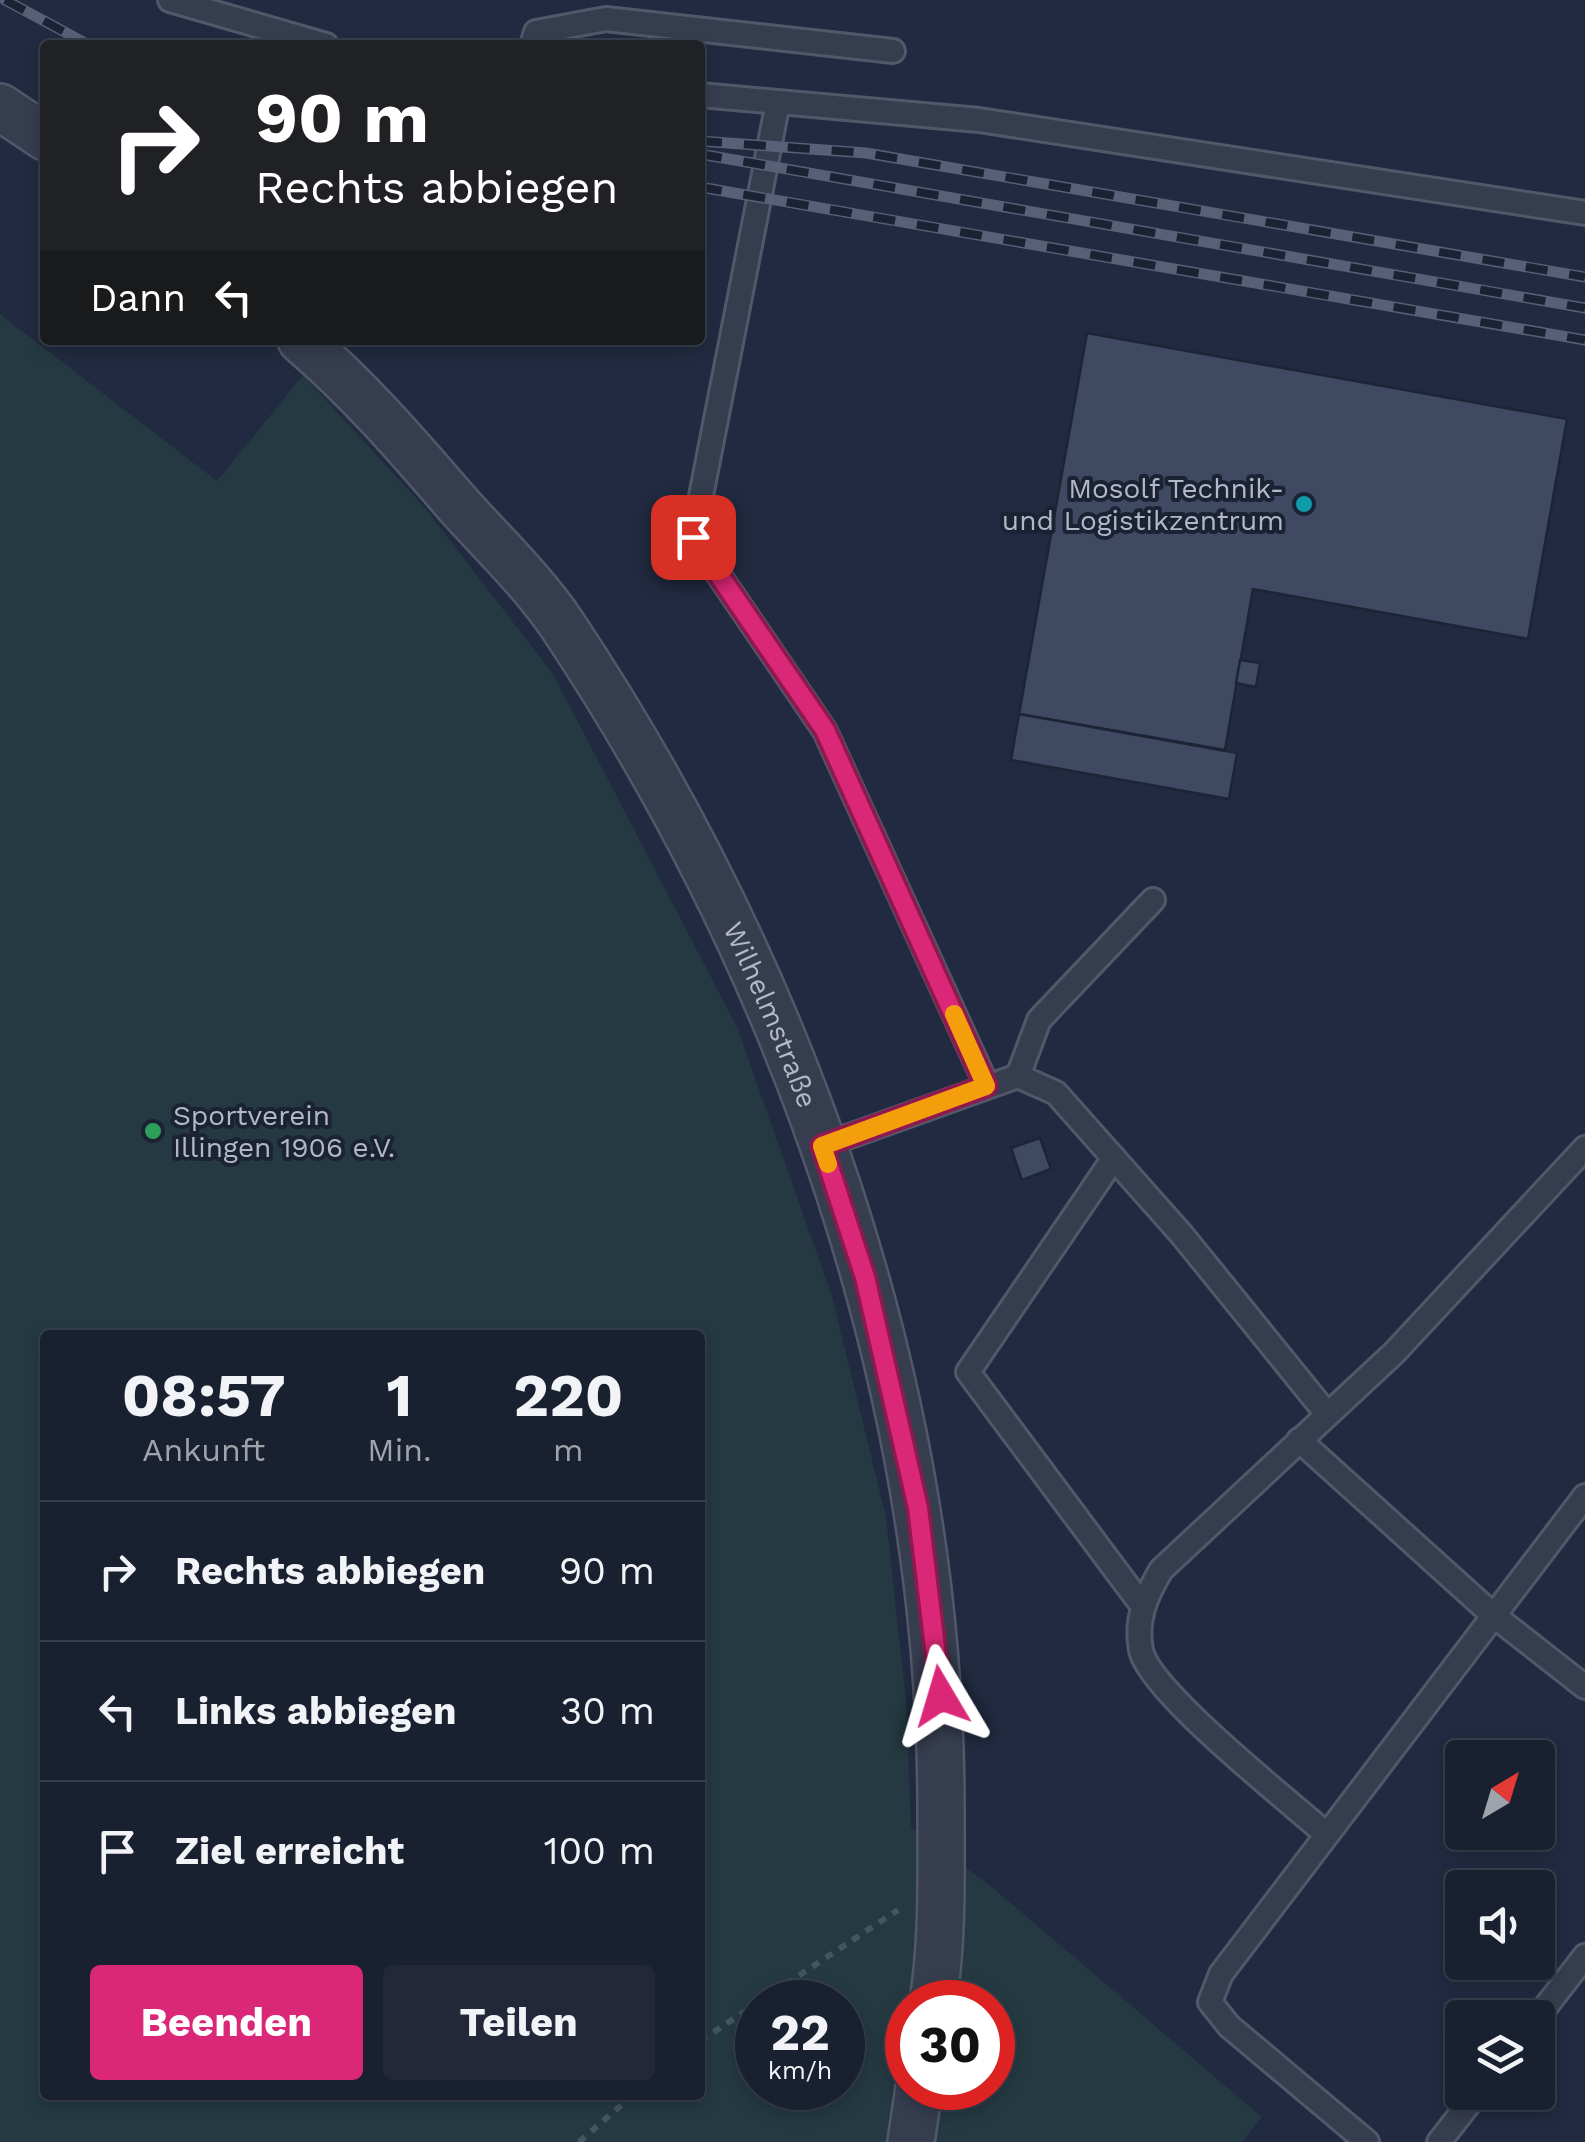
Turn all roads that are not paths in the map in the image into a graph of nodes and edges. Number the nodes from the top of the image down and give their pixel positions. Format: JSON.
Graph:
{"nodes":[{"id":1,"x":170,"y":0,"type":"edge"},
{"id":2,"x":309,"y":40,"type":"edge"},
{"id":3,"x":534,"y":40,"type":"edge"},
{"id":4,"x":893,"y":51,"type":"dead end"},
{"id":5,"x":705,"y":95,"type":"edge"},
{"id":6,"x":778,"y":102,"type":"junction"},
{"id":7,"x":0,"y":106,"type":"edge"},
{"id":8,"x":40,"y":134,"type":"edge"},
{"id":9,"x":1585,"y":213,"type":"edge"},
{"id":10,"x":307,"y":345,"type":"edge"},
{"id":11,"x":1153,"y":900,"type":"dead end"},
{"id":12,"x":1018,"y":1076,"type":"junction"},
{"id":13,"x":986,"y":1086,"type":"junction"},
{"id":14,"x":822,"y":1146,"type":"junction"},
{"id":15,"x":1585,"y":1148,"type":"edge"},
{"id":16,"x":1114,"y":1158,"type":"junction"},
{"id":17,"x":1327,"y":1414,"type":"junction"},
{"id":18,"x":1299,"y":1440,"type":"junction"},
{"id":19,"x":1585,"y":1496,"type":"edge"},
{"id":20,"x":1141,"y":1604,"type":"junction"},
{"id":21,"x":1492,"y":1615,"type":"junction"},
{"id":22,"x":1585,"y":1686,"type":"edge"},
{"id":23,"x":1326,"y":1834,"type":"junction"},
{"id":24,"x":1585,"y":1956,"type":"edge"},
{"id":25,"x":936,"y":1980,"type":"edge"},
{"id":26,"x":1551,"y":2000,"type":"edge"},
{"id":27,"x":916,"y":2110,"type":"edge"},
{"id":28,"x":1464,"y":2110,"type":"edge"},
{"id":29,"x":911,"y":2142,"type":"edge"},
{"id":30,"x":1367,"y":2142,"type":"edge"},
{"id":31,"x":1439,"y":2142,"type":"edge"}],
"edges":[{"from":1,"to":2,"type":"lane"},
{"from":3,"to":4,"type":"lane"},
{"from":5,"to":6,"type":"lane"},
{"from":6,"to":9,"type":"lane"},
{"from":6,"to":13,"type":"lane"},
{"from":7,"to":8,"type":"street"},
{"from":10,"to":14,"type":"street","name":"Wilhelmstraße"},
{"from":11,"to":12,"type":"lane"},
{"from":12,"to":13,"type":"lane"},
{"from":12,"to":16,"type":"lane"},
{"from":13,"to":14,"type":"lane"},
{"from":14,"to":25,"type":"street","name":"Wilhelmstraße"},
{"from":15,"to":17,"type":"lane"},
{"from":16,"to":17,"type":"lane"},
{"from":16,"to":20,"type":"lane"},
{"from":17,"to":18,"type":"lane"},
{"from":18,"to":20,"type":"lane"},
{"from":18,"to":21,"type":"lane"},
{"from":19,"to":21,"type":"lane"},
{"from":20,"to":23,"type":"lane"},
{"from":21,"to":22,"type":"lane"},
{"from":21,"to":23,"type":"lane"},
{"from":23,"to":30,"type":"lane"},
{"from":24,"to":26,"type":"lane"},
{"from":27,"to":29,"type":"street"},
{"from":28,"to":31,"type":"lane"}]}
